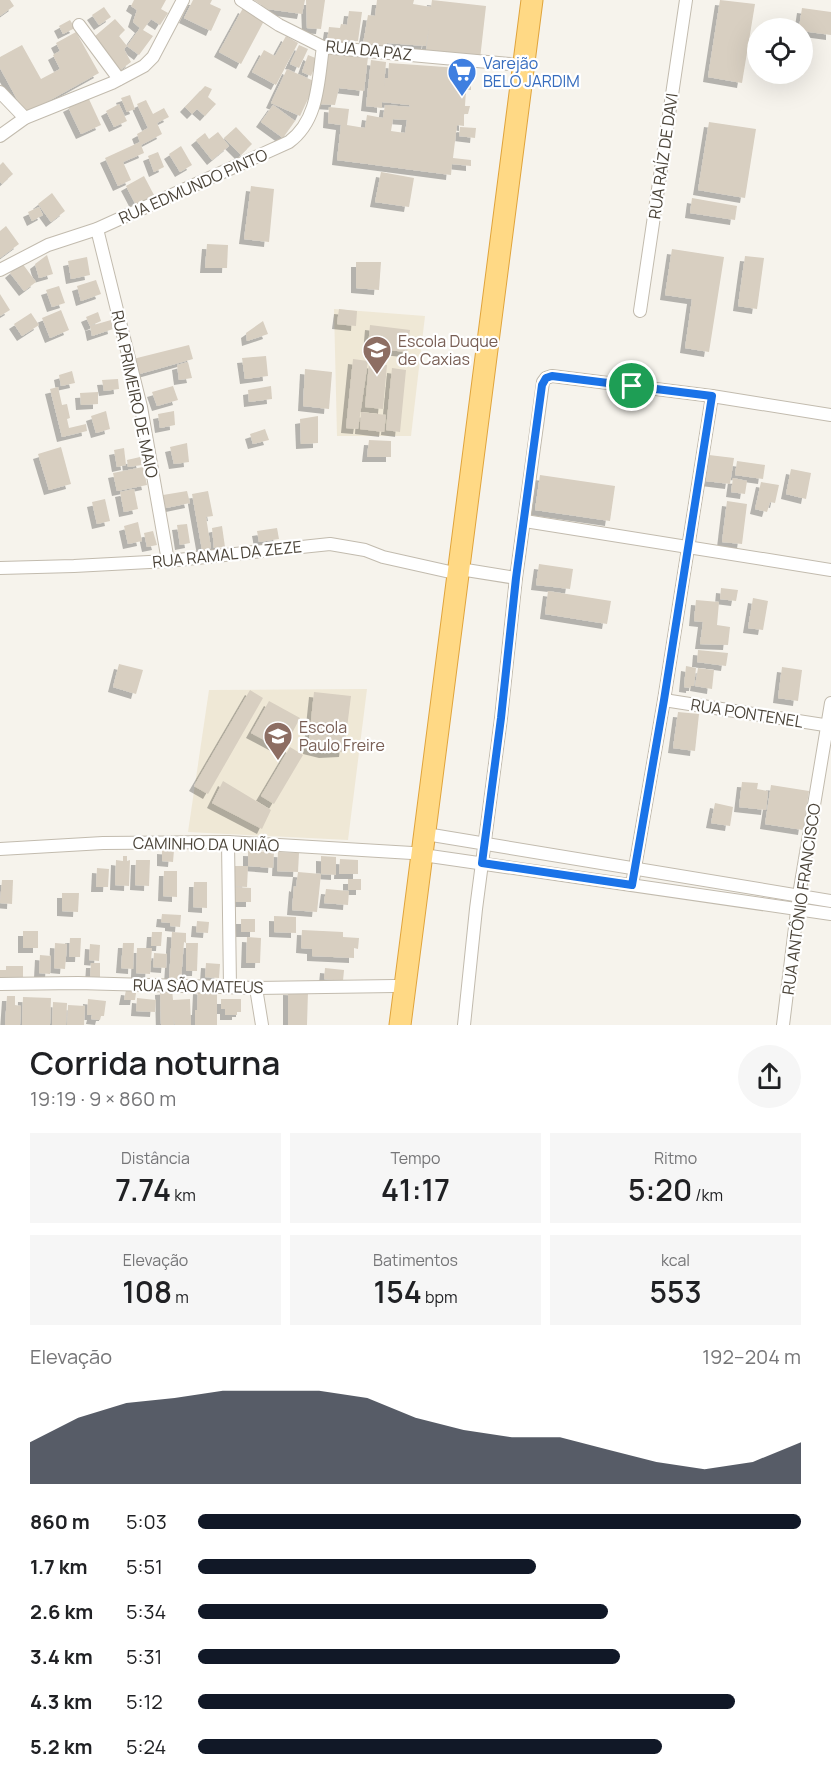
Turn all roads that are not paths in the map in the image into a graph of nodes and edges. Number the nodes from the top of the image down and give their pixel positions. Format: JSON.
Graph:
{"nodes":[{"id":1,"x":183,"y":0,"type":"edge"},
{"id":2,"x":241,"y":0,"type":"edge"},
{"id":3,"x":519,"y":0,"type":"edge"},
{"id":4,"x":532,"y":0,"type":"edge"},
{"id":5,"x":686,"y":0,"type":"edge"},
{"id":6,"x":79,"y":25,"type":"dead end"},
{"id":7,"x":323,"y":47,"type":"junction"},
{"id":8,"x":510,"y":64,"type":"junction"},
{"id":9,"x":119,"y":79,"type":"junction"},
{"id":10,"x":0,"y":92,"type":"edge"},
{"id":11,"x":25,"y":118,"type":"junction"},
{"id":12,"x":0,"y":136,"type":"edge"},
{"id":13,"x":98,"y":229,"type":"junction"},
{"id":14,"x":0,"y":270,"type":"edge"},
{"id":15,"x":640,"y":311,"type":"dead end"},
{"id":16,"x":712,"y":396,"type":"junction"},
{"id":17,"x":831,"y":415,"type":"edge"},
{"id":18,"x":525,"y":521,"type":"junction"},
{"id":19,"x":687,"y":548,"type":"junction"},
{"id":20,"x":168,"y":561,"type":"junction"},
{"id":21,"x":0,"y":568,"type":"edge"},
{"id":22,"x":831,"y":570,"type":"edge"},
{"id":23,"x":455,"y":571,"type":"junction"},
{"id":24,"x":516,"y":578,"type":"junction"},
{"id":25,"x":664,"y":700,"type":"junction"},
{"id":26,"x":831,"y":703,"type":"edge"},
{"id":27,"x":829,"y":726,"type":"edge"},
{"id":28,"x":228,"y":842,"type":"junction"},
{"id":29,"x":484,"y":843,"type":"junction"},
{"id":30,"x":420,"y":847,"type":"junction"},
{"id":31,"x":0,"y":849,"type":"edge"},
{"id":32,"x":482,"y":863,"type":"junction"},
{"id":33,"x":634,"y":868,"type":"junction"},
{"id":34,"x":632,"y":885,"type":"junction"},
{"id":35,"x":799,"y":896,"type":"junction"},
{"id":36,"x":831,"y":901,"type":"edge"},
{"id":37,"x":798,"y":909,"type":"junction"},
{"id":38,"x":831,"y":914,"type":"edge"},
{"id":39,"x":0,"y":984,"type":"edge"},
{"id":40,"x":395,"y":986,"type":"junction"},
{"id":41,"x":230,"y":987,"type":"junction"},
{"id":42,"x":256,"y":988,"type":"junction"},
{"id":43,"x":262,"y":1025,"type":"edge"},
{"id":44,"x":390,"y":1025,"type":"edge"},
{"id":45,"x":400,"y":1025,"type":"edge"},
{"id":46,"x":464,"y":1025,"type":"edge"},
{"id":47,"x":783,"y":1025,"type":"edge"}],
"edges":[{"from":1,"to":9,"type":"street"},
{"from":2,"to":7,"type":"street","name":"RUA DA PAZ"},
{"from":3,"to":8,"type":"highway"},
{"from":4,"to":23,"type":"highway"},
{"from":5,"to":15,"type":"street","name":"RUA RAÍZ DE DAVI"},
{"from":6,"to":9,"type":"street"},
{"from":7,"to":8,"type":"street","name":"RUA DA PAZ"},
{"from":7,"to":13,"type":"street","name":"RUA EDMUNDO PINTO"},
{"from":8,"to":23,"type":"highway"},
{"from":9,"to":11,"type":"street"},
{"from":10,"to":11,"type":"street"},
{"from":11,"to":12,"type":"street"},
{"from":13,"to":14,"type":"street","name":"RUA EDMUNDO PINTO"},
{"from":13,"to":20,"type":"street","name":"RUA PRIMEIRO DE MAIO"},
{"from":16,"to":17,"type":"street"},
{"from":16,"to":18,"type":"street"},
{"from":16,"to":19,"type":"street"},
{"from":18,"to":19,"type":"street"},
{"from":18,"to":24,"type":"street"},
{"from":19,"to":22,"type":"street"},
{"from":19,"to":25,"type":"street"},
{"from":20,"to":21,"type":"street","name":"RUA RAMAL DA ZEZE"},
{"from":20,"to":23,"type":"street","name":"RUA RAMAL DA ZEZE"},
{"from":23,"to":24,"type":"street","name":"RUA RAMAL DA ZEZE"},
{"from":23,"to":30,"type":"highway"},
{"from":24,"to":29,"type":"street"},
{"from":25,"to":27,"type":"street","name":"RUA PONTENEL"},
{"from":25,"to":33,"type":"street"},
{"from":26,"to":27,"type":"street","name":"RUA ANTÔNIO FRANCISCO"},
{"from":27,"to":35,"type":"street","name":"RUA ANTÔNIO FRANCISCO"},
{"from":28,"to":30,"type":"street","name":"CAMINHO DA UNIÃO"},
{"from":28,"to":31,"type":"street","name":"CAMINHO DA UNIÃO"},
{"from":28,"to":41,"type":"street"},
{"from":29,"to":30,"type":"street"},
{"from":29,"to":32,"type":"street"},
{"from":29,"to":33,"type":"street"},
{"from":30,"to":32,"type":"street"},
{"from":30,"to":40,"type":"highway"},
{"from":30,"to":45,"type":"highway"},
{"from":32,"to":34,"type":"street"},
{"from":32,"to":46,"type":"street"},
{"from":33,"to":34,"type":"street"},
{"from":33,"to":35,"type":"street"},
{"from":34,"to":37,"type":"street"},
{"from":35,"to":36,"type":"street"},
{"from":35,"to":37,"type":"street","name":"RUA ANTÔNIO FRANCISCO"},
{"from":37,"to":38,"type":"street"},
{"from":37,"to":47,"type":"street","name":"RUA ANTÔNIO FRANCISCO"},
{"from":39,"to":41,"type":"street","name":"RUA SÃO MATEUS"},
{"from":40,"to":42,"type":"street","name":"RUA SÃO MATEUS"},
{"from":40,"to":44,"type":"highway"},
{"from":41,"to":42,"type":"street","name":"RUA SÃO MATEUS"},
{"from":42,"to":43,"type":"street"}]}
